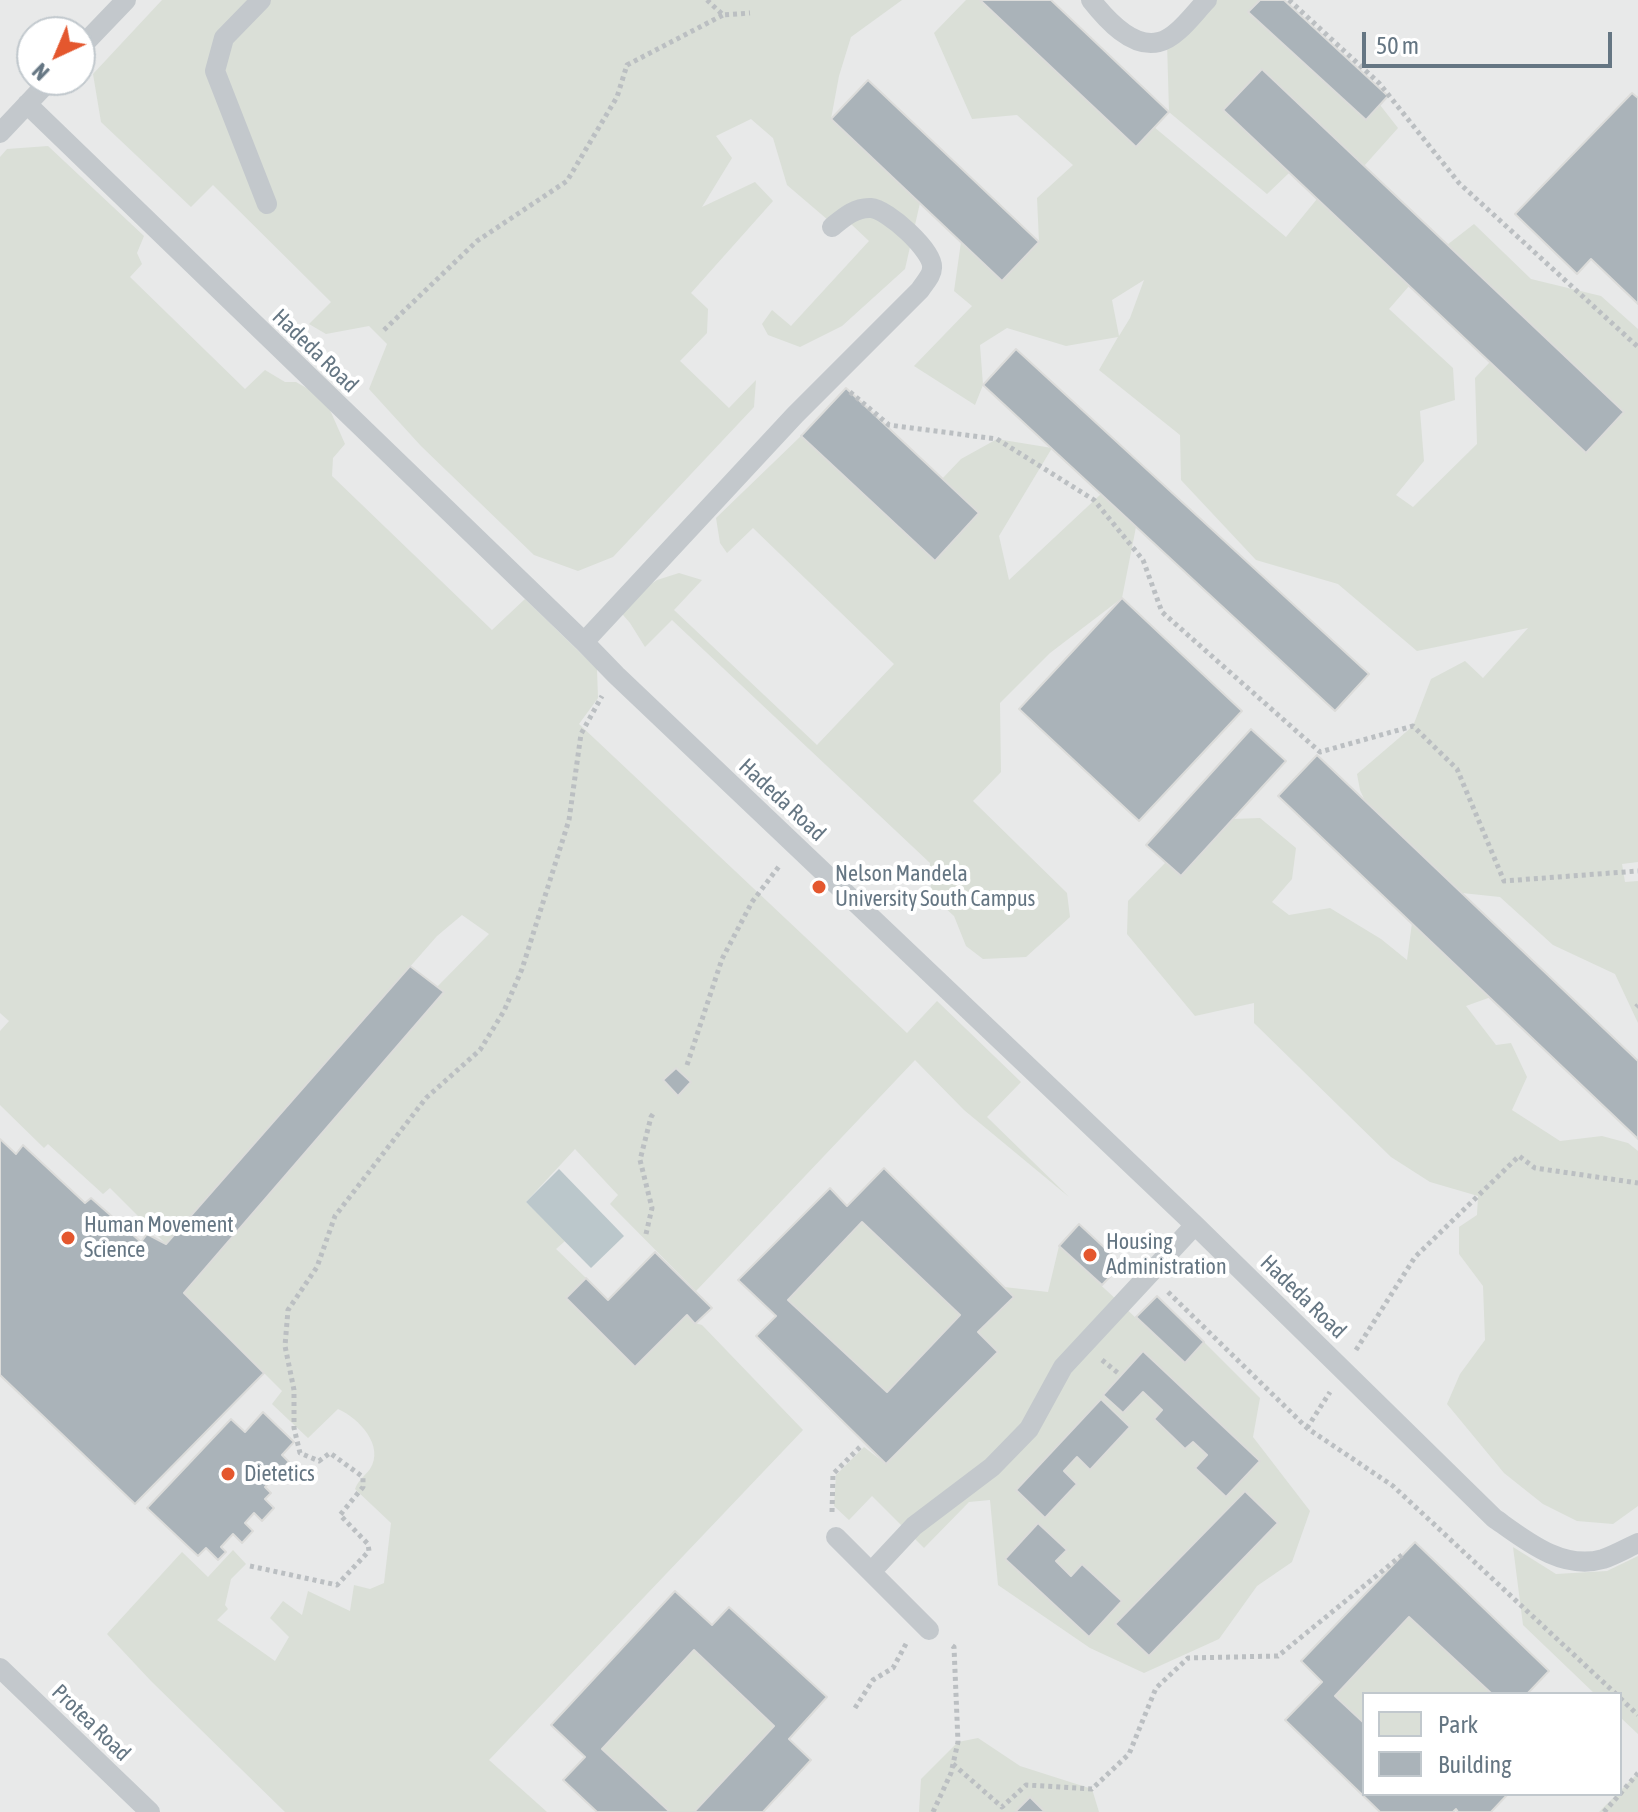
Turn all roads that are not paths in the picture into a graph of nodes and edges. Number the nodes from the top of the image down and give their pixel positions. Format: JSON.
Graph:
{"nodes":[{"id":1,"x":126,"y":0,"type":"edge"},
{"id":2,"x":261,"y":0,"type":"edge"},
{"id":3,"x":1091,"y":0,"type":"edge"},
{"id":4,"x":1207,"y":0,"type":"edge"},
{"id":5,"x":96,"y":31,"type":"edge"},
{"id":6,"x":35,"y":96,"type":"edge"},
{"id":7,"x":27,"y":104,"type":"junction"},
{"id":8,"x":0,"y":133,"type":"edge"},
{"id":9,"x":267,"y":204,"type":"dead end"},
{"id":10,"x":832,"y":227,"type":"dead end"},
{"id":11,"x":584,"y":642,"type":"junction"},
{"id":12,"x":1195,"y":1225,"type":"junction"},
{"id":13,"x":836,"y":1537,"type":"road end"},
{"id":14,"x":1638,"y":1543,"type":"edge"},
{"id":15,"x":871,"y":1572,"type":"junction"},
{"id":16,"x":924,"y":1625,"type":"road end"},
{"id":17,"x":0,"y":1668,"type":"edge"},
{"id":18,"x":150,"y":1812,"type":"edge"}],
"edges":[{"from":1,"to":5,"type":"lane"},
{"from":2,"to":9,"type":"lane"},
{"from":3,"to":4,"type":"lane"},
{"from":6,"to":7,"type":"lane"},
{"from":7,"to":8,"type":"lane"},
{"from":7,"to":11,"type":"lane","name":"Hadeda Road"},
{"from":10,"to":11,"type":"lane"},
{"from":11,"to":12,"type":"lane","name":"Hadeda Road"},
{"from":12,"to":14,"type":"lane","name":"Hadeda Road"},
{"from":12,"to":15,"type":"lane"},
{"from":13,"to":15,"type":"lane"},
{"from":15,"to":16,"type":"lane"},
{"from":17,"to":18,"type":"lane","name":"Protea Road"}]}
